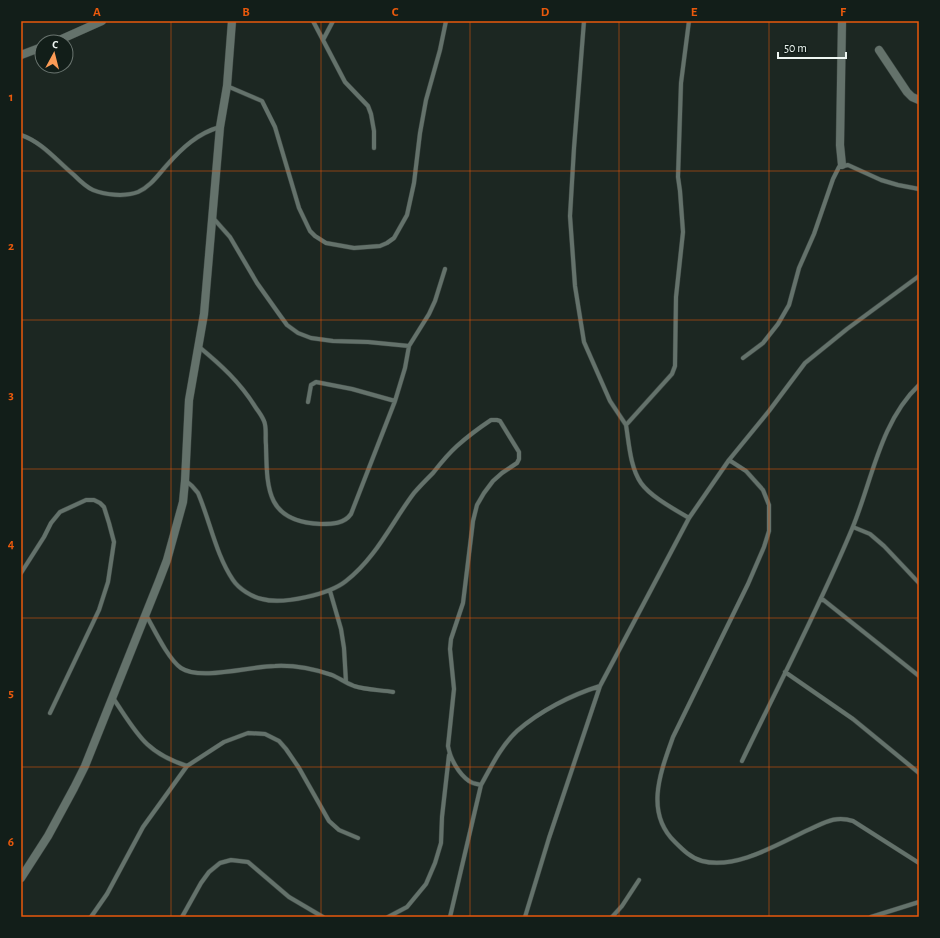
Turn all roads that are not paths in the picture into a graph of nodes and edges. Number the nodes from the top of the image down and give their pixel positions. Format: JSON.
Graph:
{"nodes":[{"id":1,"x":102,"y":21,"type":"edge"},
{"id":2,"x":232,"y":21,"type":"edge"},
{"id":3,"x":312,"y":21,"type":"edge"},
{"id":4,"x":333,"y":21,"type":"edge"},
{"id":5,"x":446,"y":21,"type":"edge"},
{"id":6,"x":584,"y":21,"type":"edge"},
{"id":7,"x":689,"y":21,"type":"edge"},
{"id":8,"x":842,"y":21,"type":"edge"},
{"id":9,"x":73,"y":34,"type":"edge"},
{"id":10,"x":323,"y":40,"type":"junction"},
{"id":11,"x":34,"y":50,"type":"edge"},
{"id":12,"x":879,"y":50,"type":"dead end"},
{"id":13,"x":21,"y":55,"type":"edge"},
{"id":14,"x":226,"y":86,"type":"junction"},
{"id":15,"x":919,"y":100,"type":"edge"},
{"id":16,"x":220,"y":127,"type":"junction"},
{"id":17,"x":21,"y":135,"type":"edge"},
{"id":18,"x":374,"y":148,"type":"dead end"},
{"id":19,"x":842,"y":165,"type":"junction"},
{"id":20,"x":919,"y":189,"type":"edge"},
{"id":21,"x":212,"y":217,"type":"junction"},
{"id":22,"x":445,"y":268,"type":"dead end"},
{"id":23,"x":919,"y":276,"type":"edge"},
{"id":24,"x":198,"y":346,"type":"junction"},
{"id":25,"x":409,"y":346,"type":"junction"},
{"id":26,"x":743,"y":358,"type":"dead end"},
{"id":27,"x":919,"y":384,"type":"edge"},
{"id":28,"x":396,"y":401,"type":"junction"},
{"id":29,"x":308,"y":402,"type":"dead end"},
{"id":30,"x":626,"y":425,"type":"junction"},
{"id":31,"x":729,"y":460,"type":"junction"},
{"id":32,"x":185,"y":481,"type":"junction"},
{"id":33,"x":689,"y":518,"type":"junction"},
{"id":34,"x":853,"y":527,"type":"junction"},
{"id":35,"x":21,"y":572,"type":"edge"},
{"id":36,"x":919,"y":583,"type":"edge"},
{"id":37,"x":330,"y":591,"type":"junction"},
{"id":38,"x":821,"y":598,"type":"junction"},
{"id":39,"x":146,"y":614,"type":"junction"},
{"id":40,"x":785,"y":672,"type":"junction"},
{"id":41,"x":919,"y":676,"type":"edge"},
{"id":42,"x":346,"y":682,"type":"junction"},
{"id":43,"x":600,"y":686,"type":"junction"},
{"id":44,"x":393,"y":692,"type":"dead end"},
{"id":45,"x":112,"y":697,"type":"junction"},
{"id":46,"x":50,"y":714,"type":"dead end"},
{"id":47,"x":449,"y":754,"type":"junction"},
{"id":48,"x":742,"y":761,"type":"dead end"},
{"id":49,"x":187,"y":766,"type":"junction"},
{"id":50,"x":919,"y":773,"type":"edge"},
{"id":51,"x":482,"y":785,"type":"junction"},
{"id":52,"x":358,"y":838,"type":"dead end"},
{"id":53,"x":919,"y":863,"type":"edge"},
{"id":54,"x":21,"y":878,"type":"edge"},
{"id":55,"x":639,"y":880,"type":"dead end"},
{"id":56,"x":919,"y":902,"type":"edge"},
{"id":57,"x":91,"y":917,"type":"edge"},
{"id":58,"x":182,"y":917,"type":"edge"},
{"id":59,"x":323,"y":917,"type":"edge"},
{"id":60,"x":388,"y":917,"type":"edge"},
{"id":61,"x":450,"y":917,"type":"edge"},
{"id":62,"x":525,"y":917,"type":"edge"},
{"id":63,"x":612,"y":917,"type":"edge"},
{"id":64,"x":871,"y":917,"type":"edge"}],
"edges":[{"from":1,"to":9,"type":"street"},
{"from":2,"to":14,"type":"street"},
{"from":3,"to":10,"type":"lane"},
{"from":4,"to":10,"type":"lane"},
{"from":5,"to":14,"type":"lane"},
{"from":6,"to":30,"type":"lane"},
{"from":7,"to":30,"type":"lane"},
{"from":8,"to":19,"type":"street"},
{"from":10,"to":18,"type":"lane"},
{"from":11,"to":13,"type":"street"},
{"from":12,"to":15,"type":"street"},
{"from":14,"to":16,"type":"street"},
{"from":16,"to":17,"type":"lane"},
{"from":16,"to":21,"type":"street"},
{"from":19,"to":20,"type":"lane"},
{"from":19,"to":26,"type":"lane"},
{"from":21,"to":24,"type":"street"},
{"from":21,"to":25,"type":"lane"},
{"from":22,"to":25,"type":"lane"},
{"from":23,"to":31,"type":"lane"},
{"from":24,"to":28,"type":"lane"},
{"from":24,"to":32,"type":"street"},
{"from":25,"to":28,"type":"lane"},
{"from":27,"to":34,"type":"lane"},
{"from":28,"to":29,"type":"lane"},
{"from":30,"to":33,"type":"lane"},
{"from":31,"to":33,"type":"lane"},
{"from":31,"to":53,"type":"lane"},
{"from":32,"to":37,"type":"lane"},
{"from":32,"to":39,"type":"street"},
{"from":33,"to":43,"type":"lane"},
{"from":34,"to":36,"type":"lane"},
{"from":34,"to":38,"type":"lane"},
{"from":35,"to":46,"type":"lane"},
{"from":37,"to":42,"type":"lane"},
{"from":37,"to":47,"type":"lane"},
{"from":38,"to":40,"type":"lane"},
{"from":38,"to":41,"type":"lane"},
{"from":39,"to":42,"type":"lane"},
{"from":39,"to":45,"type":"street"},
{"from":40,"to":48,"type":"lane"},
{"from":40,"to":50,"type":"lane"},
{"from":42,"to":44,"type":"lane"},
{"from":43,"to":51,"type":"lane"},
{"from":43,"to":62,"type":"lane"},
{"from":45,"to":49,"type":"lane"},
{"from":45,"to":54,"type":"street"},
{"from":47,"to":51,"type":"lane"},
{"from":47,"to":60,"type":"lane"},
{"from":49,"to":52,"type":"lane"},
{"from":49,"to":57,"type":"lane"},
{"from":51,"to":61,"type":"lane"},
{"from":55,"to":63,"type":"lane"},
{"from":56,"to":64,"type":"lane"},
{"from":58,"to":59,"type":"lane"}]}
